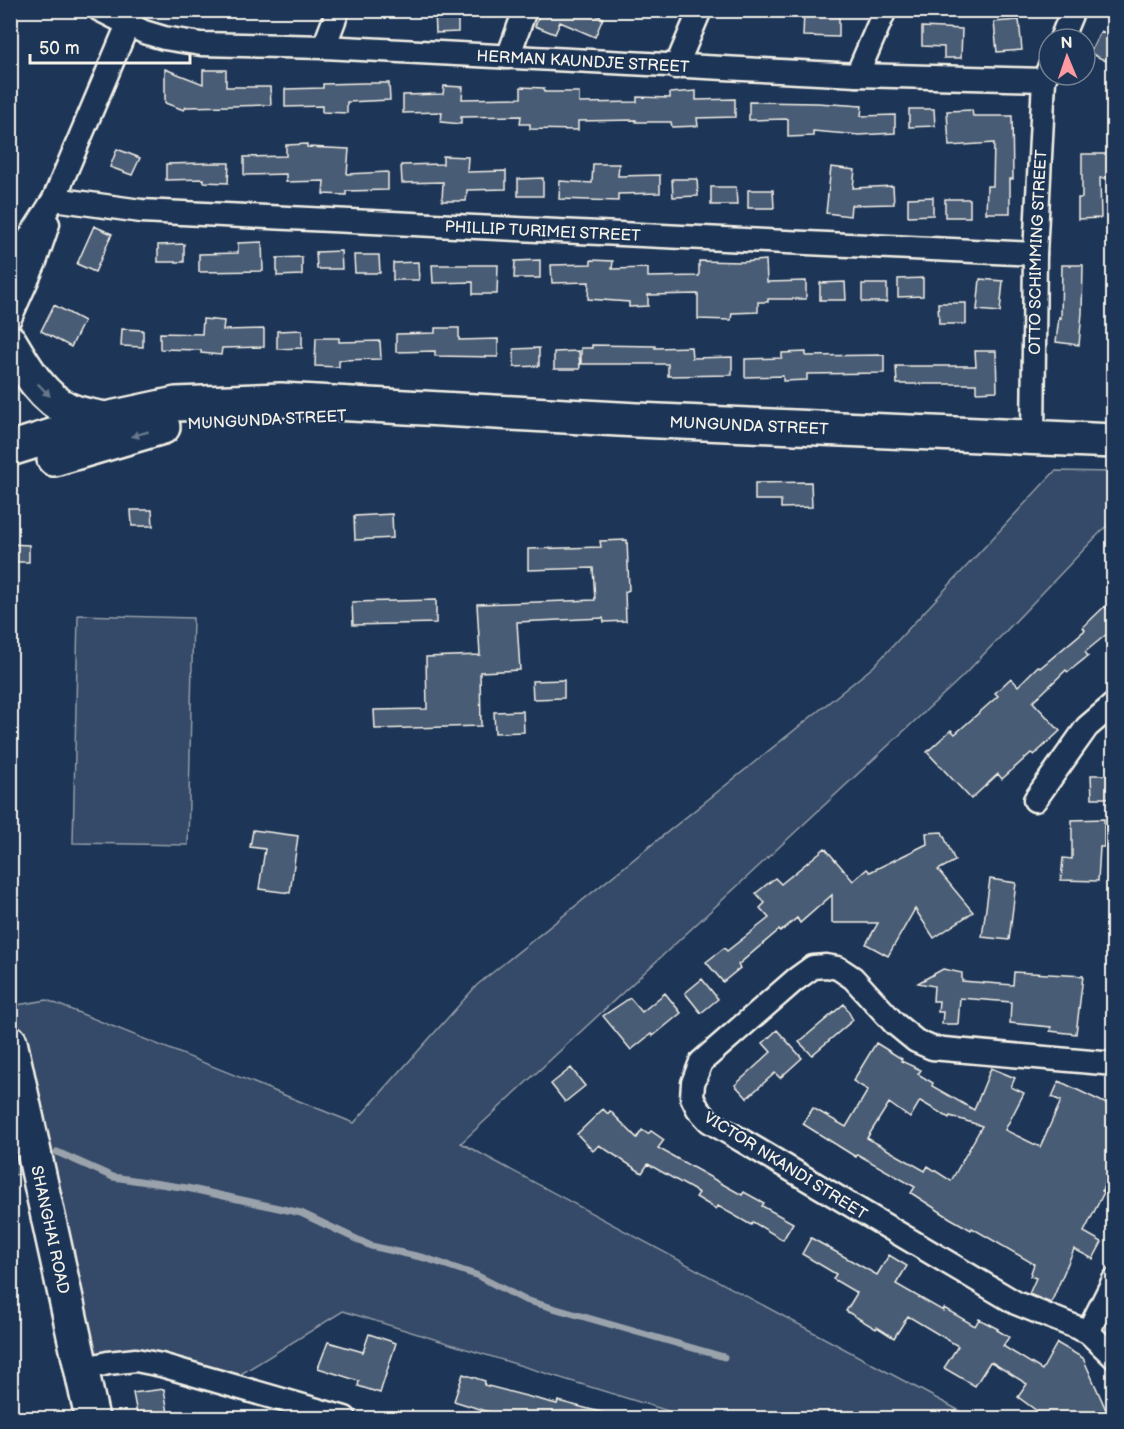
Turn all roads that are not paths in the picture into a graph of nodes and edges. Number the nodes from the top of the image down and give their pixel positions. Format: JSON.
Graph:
{"nodes":[{"id":1,"x":100,"y":10,"type":"edge"},
{"id":2,"x":338,"y":10,"type":"edge"},
{"id":3,"x":525,"y":10,"type":"edge"},
{"id":4,"x":700,"y":10,"type":"edge"},
{"id":5,"x":885,"y":10,"type":"edge"},
{"id":6,"x":1073,"y":10,"type":"edge"},
{"id":7,"x":131,"y":17,"type":"edge"},
{"id":8,"x":1066,"y":27,"type":"edge"},
{"id":9,"x":324,"y":47,"type":"junction"},
{"id":10,"x":508,"y":57,"type":"junction"},
{"id":11,"x":676,"y":67,"type":"junction"},
{"id":12,"x":1037,"y":74,"type":"edge"},
{"id":13,"x":856,"y":75,"type":"junction"},
{"id":14,"x":1045,"y":87,"type":"edge"},
{"id":15,"x":54,"y":199,"type":"junction"},
{"id":16,"x":1035,"y":254,"type":"junction"},
{"id":17,"x":10,"y":268,"type":"edge"},
{"id":18,"x":10,"y":318,"type":"edge"},
{"id":19,"x":10,"y":342,"type":"edge"},
{"id":20,"x":385,"y":406,"type":"junction"},
{"id":21,"x":106,"y":420,"type":"junction"},
{"id":22,"x":1033,"y":438,"type":"junction"},
{"id":23,"x":1113,"y":441,"type":"edge"},
{"id":24,"x":10,"y":449,"type":"edge"},
{"id":25,"x":10,"y":472,"type":"edge"},
{"id":26,"x":1113,"y":704,"type":"edge"},
{"id":27,"x":1035,"y":800,"type":"dead end"},
{"id":28,"x":10,"y":1042,"type":"edge"},
{"id":29,"x":1113,"y":1064,"type":"edge"},
{"id":30,"x":1113,"y":1280,"type":"edge"},
{"id":31,"x":1088,"y":1332,"type":"junction"},
{"id":32,"x":1113,"y":1357,"type":"edge"},
{"id":33,"x":82,"y":1370,"type":"junction"},
{"id":34,"x":92,"y":1419,"type":"edge"},
{"id":35,"x":345,"y":1419,"type":"edge"}],
"edges":[{"from":1,"to":7,"type":"street","name":"HERMAN KAUNDJE STREET"},
{"from":2,"to":9,"type":"street"},
{"from":3,"to":10,"type":"street"},
{"from":4,"to":11,"type":"street"},
{"from":5,"to":13,"type":"street"},
{"from":6,"to":8,"type":"street"},
{"from":7,"to":9,"type":"street","name":"HERMAN KAUNDJE STREET"},
{"from":7,"to":15,"type":"street"},
{"from":9,"to":10,"type":"street","name":"HERMAN KAUNDJE STREET"},
{"from":10,"to":11,"type":"street","name":"HERMAN KAUNDJE STREET"},
{"from":11,"to":13,"type":"street","name":"HERMAN KAUNDJE STREET"},
{"from":12,"to":13,"type":"street","name":"HERMAN KAUNDJE STREET"},
{"from":14,"to":16,"type":"street","name":"OTTO SCHIMMING STREET"},
{"from":15,"to":16,"type":"street","name":"PHILLIP TURIMEI STREET"},
{"from":15,"to":17,"type":"street"},
{"from":15,"to":18,"type":"street"},
{"from":16,"to":22,"type":"street","name":"OTTO SCHIMMING STREET"},
{"from":19,"to":21,"type":"street","one_way":true},
{"from":20,"to":21,"type":"street","name":"MUNGUNDA STREET"},
{"from":20,"to":22,"type":"street","name":"MUNGUNDA STREET"},
{"from":20,"to":25,"type":"street","name":"MUNGUNDA STREET","one_way":true},
{"from":21,"to":24,"type":"street","name":"MUNGUNDA STREET"},
{"from":22,"to":23,"type":"street","name":"MUNGUNDA STREET"},
{"from":26,"to":27,"type":"street"},
{"from":28,"to":33,"type":"street","name":"SHANGHAI ROAD"},
{"from":29,"to":31,"type":"street","name":"VICTOR NKANDI STREET"},
{"from":30,"to":31,"type":"street"},
{"from":31,"to":32,"type":"street"},
{"from":33,"to":34,"type":"street","name":"SHANGHAI ROAD"},
{"from":33,"to":35,"type":"street"}]}
